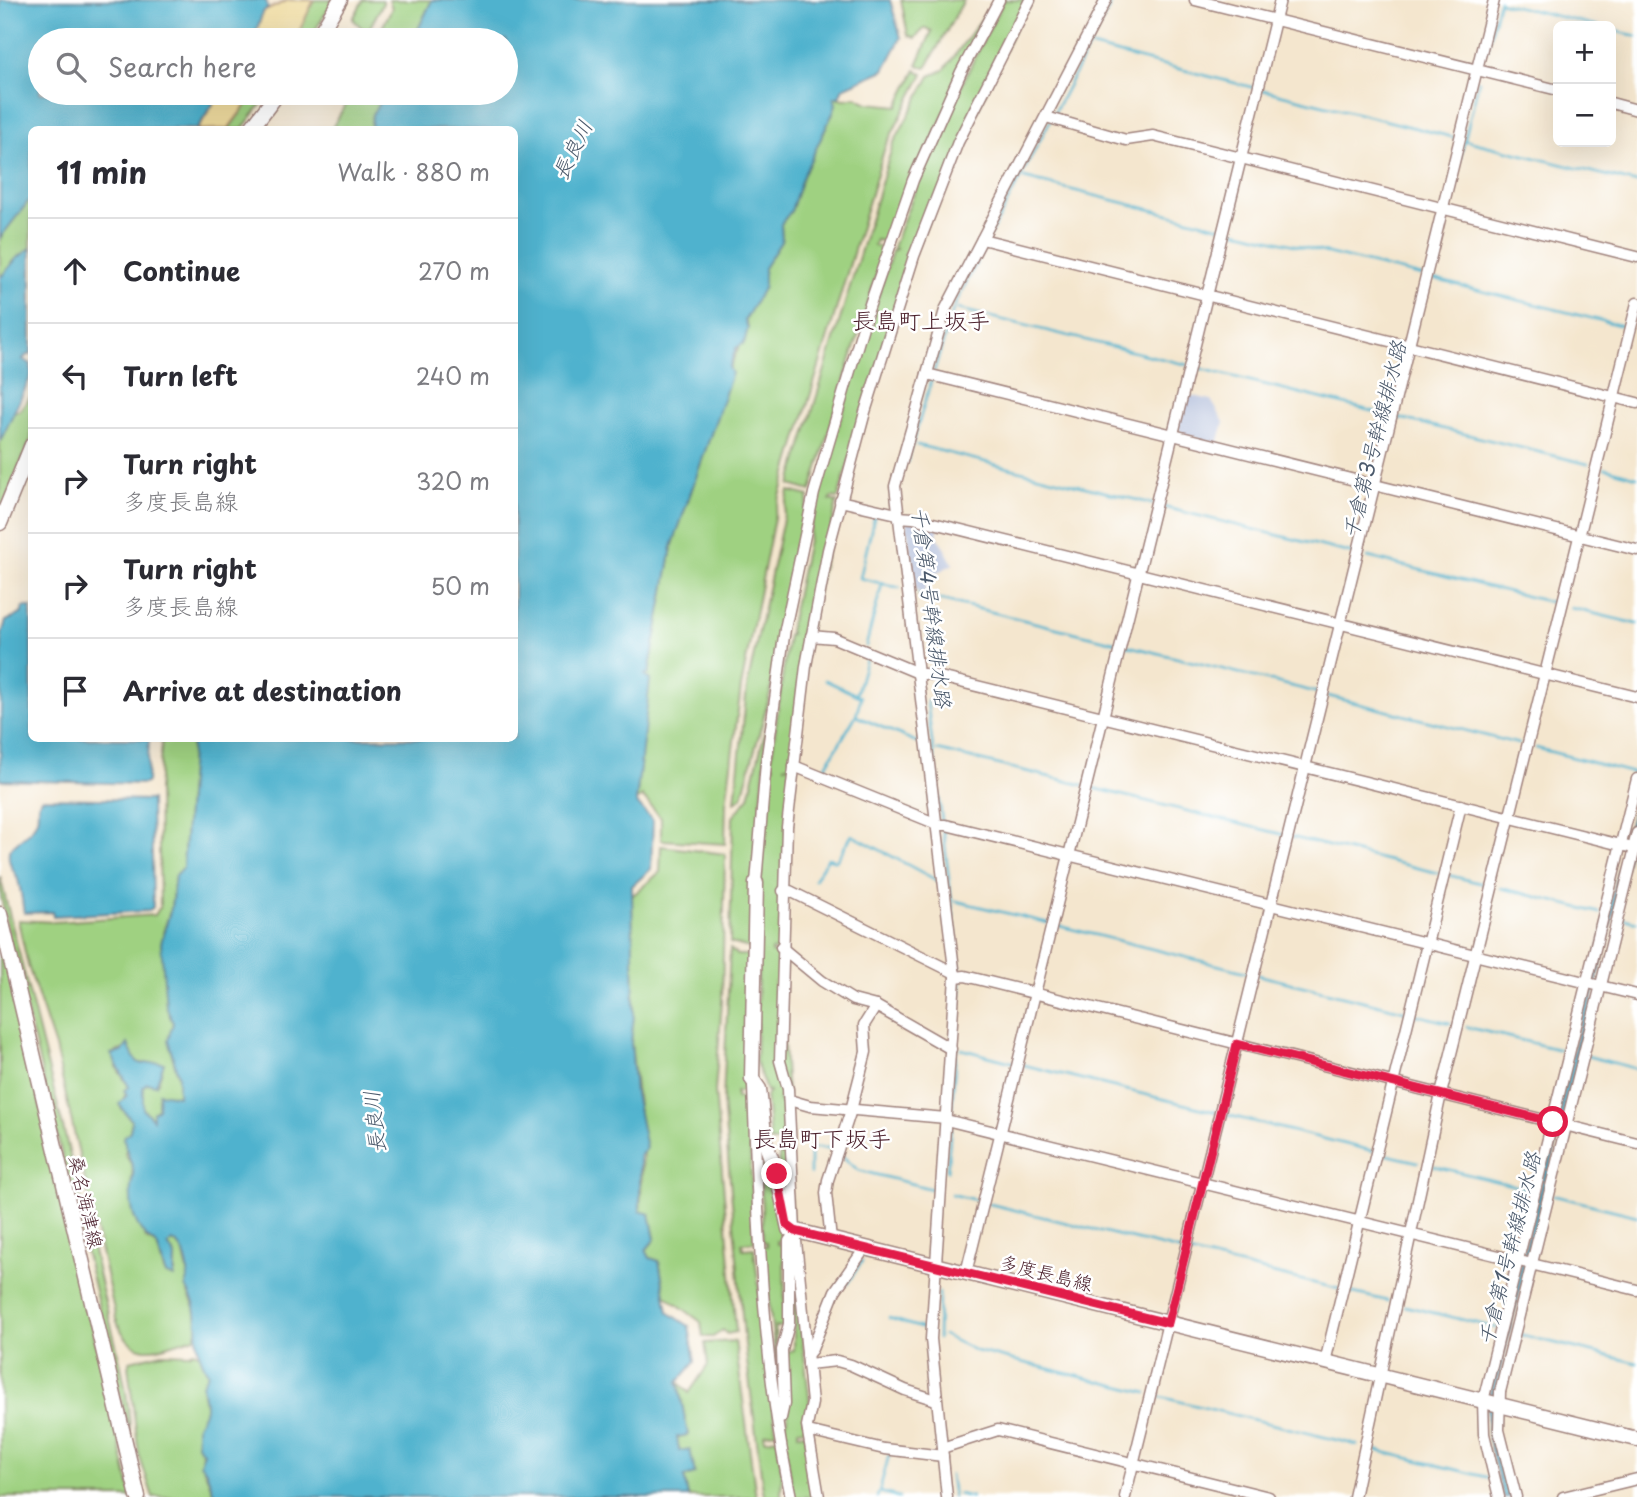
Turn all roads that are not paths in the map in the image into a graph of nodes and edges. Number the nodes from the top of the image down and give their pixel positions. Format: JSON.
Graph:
{"nodes":[{"id":1,"x":340,"y":0,"type":"edge"},
{"id":2,"x":999,"y":0,"type":"edge"},
{"id":3,"x":1030,"y":0,"type":"edge"},
{"id":4,"x":1106,"y":0,"type":"edge"},
{"id":5,"x":1195,"y":0,"type":"edge"},
{"id":6,"x":1280,"y":0,"type":"edge"},
{"id":7,"x":1494,"y":0,"type":"edge"},
{"id":8,"x":1275,"y":20,"type":"junction"},
{"id":9,"x":323,"y":28,"type":"edge"},
{"id":10,"x":1480,"y":70,"type":"junction"},
{"id":11,"x":1553,"y":89,"type":"edge"},
{"id":12,"x":1616,"y":104,"type":"edge"},
{"id":13,"x":269,"y":105,"type":"edge"},
{"id":14,"x":1637,"y":110,"type":"edge"},
{"id":15,"x":1049,"y":118,"type":"junction"},
{"id":16,"x":253,"y":126,"type":"edge"},
{"id":17,"x":1241,"y":158,"type":"junction"},
{"id":18,"x":1446,"y":209,"type":"junction"},
{"id":19,"x":986,"y":241,"type":"junction"},
{"id":20,"x":1637,"y":257,"type":"edge"},
{"id":21,"x":1207,"y":297,"type":"junction"},
{"id":22,"x":1637,"y":303,"type":"edge"},
{"id":23,"x":1411,"y":348,"type":"junction"},
{"id":24,"x":931,"y":375,"type":"junction"},
{"id":25,"x":1614,"y":397,"type":"junction"},
{"id":26,"x":1637,"y":403,"type":"edge"},
{"id":27,"x":1173,"y":435,"type":"junction"},
{"id":28,"x":28,"y":455,"type":"edge"},
{"id":29,"x":1378,"y":486,"type":"junction"},
{"id":30,"x":840,"y":500,"type":"junction"},
{"id":31,"x":901,"y":516,"type":"junction"},
{"id":32,"x":0,"y":523,"type":"edge"},
{"id":33,"x":1579,"y":536,"type":"junction"},
{"id":34,"x":1637,"y":550,"type":"edge"},
{"id":35,"x":1138,"y":574,"type":"junction"},
{"id":36,"x":1344,"y":624,"type":"junction"},
{"id":37,"x":811,"y":636,"type":"junction"},
{"id":38,"x":921,"y":674,"type":"junction"},
{"id":39,"x":1545,"y":674,"type":"junction"},
{"id":40,"x":1637,"y":697,"type":"edge"},
{"id":41,"x":1103,"y":716,"type":"junction"},
{"id":42,"x":794,"y":766,"type":"junction"},
{"id":43,"x":1306,"y":766,"type":"junction"},
{"id":44,"x":1637,"y":779,"type":"edge"},
{"id":45,"x":1461,"y":805,"type":"junction"},
{"id":46,"x":1510,"y":817,"type":"junction"},
{"id":47,"x":940,"y":825,"type":"junction"},
{"id":48,"x":1637,"y":833,"type":"edge"},
{"id":49,"x":1630,"y":847,"type":"edge"},
{"id":50,"x":1069,"y":855,"type":"junction"},
{"id":51,"x":757,"y":883,"type":"joint"},
{"id":52,"x":783,"y":891,"type":"junction"},
{"id":53,"x":1271,"y":905,"type":"junction"},
{"id":54,"x":0,"y":914,"type":"edge"},
{"id":55,"x":1427,"y":944,"type":"junction"},
{"id":56,"x":782,"y":947,"type":"junction"},
{"id":57,"x":1475,"y":956,"type":"junction"},
{"id":58,"x":958,"y":976,"type":"junction"},
{"id":59,"x":1593,"y":985,"type":"junction"},
{"id":60,"x":1035,"y":994,"type":"junction"},
{"id":61,"x":1637,"y":995,"type":"edge"},
{"id":62,"x":876,"y":1006,"type":"junction"},
{"id":63,"x":1237,"y":1044,"type":"junction"},
{"id":64,"x":951,"y":1049,"type":"junction"},
{"id":65,"x":752,"y":1079,"type":"junction"},
{"id":66,"x":1394,"y":1083,"type":"junction"},
{"id":67,"x":1441,"y":1094,"type":"junction"},
{"id":68,"x":789,"y":1100,"type":"junction"},
{"id":69,"x":851,"y":1110,"type":"junction"},
{"id":70,"x":949,"y":1120,"type":"junction"},
{"id":71,"x":1559,"y":1124,"type":"junction"},
{"id":72,"x":1001,"y":1132,"type":"junction"},
{"id":73,"x":1637,"y":1143,"type":"edge"},
{"id":74,"x":1203,"y":1182,"type":"junction"},
{"id":75,"x":1359,"y":1221,"type":"junction"},
{"id":76,"x":795,"y":1231,"type":"junction"},
{"id":77,"x":1411,"y":1234,"type":"junction"},
{"id":78,"x":831,"y":1240,"type":"junction"},
{"id":79,"x":865,"y":1248,"type":"junction"},
{"id":80,"x":1525,"y":1262,"type":"junction"},
{"id":81,"x":934,"y":1265,"type":"junction"},
{"id":82,"x":966,"y":1273,"type":"junction"},
{"id":83,"x":1637,"y":1290,"type":"edge"},
{"id":84,"x":1168,"y":1323,"type":"junction"},
{"id":85,"x":808,"y":1359,"type":"junction"},
{"id":86,"x":1325,"y":1362,"type":"junction"},
{"id":87,"x":1380,"y":1376,"type":"junction"},
{"id":88,"x":936,"y":1400,"type":"junction"},
{"id":89,"x":1491,"y":1403,"type":"junction"},
{"id":90,"x":780,"y":1427,"type":"junction"},
{"id":91,"x":808,"y":1431,"type":"junction"},
{"id":92,"x":1637,"y":1439,"type":"edge"},
{"id":93,"x":946,"y":1450,"type":"junction"},
{"id":94,"x":1133,"y":1464,"type":"junction"},
{"id":95,"x":1637,"y":1479,"type":"edge"},
{"id":96,"x":138,"y":1497,"type":"edge"},
{"id":97,"x":791,"y":1497,"type":"edge"},
{"id":98,"x":819,"y":1497,"type":"edge"},
{"id":99,"x":947,"y":1497,"type":"edge"},
{"id":100,"x":1125,"y":1497,"type":"edge"},
{"id":101,"x":1269,"y":1497,"type":"edge"},
{"id":102,"x":1354,"y":1497,"type":"edge"},
{"id":103,"x":1499,"y":1497,"type":"edge"},
{"id":104,"x":1516,"y":1497,"type":"edge"},
{"id":105,"x":1563,"y":1497,"type":"edge"}],
"edges":[{"from":1,"to":9,"type":"main road"},
{"from":2,"to":51,"type":"street"},
{"from":3,"to":30,"type":"street"},
{"from":4,"to":15,"type":"street"},
{"from":5,"to":8,"type":"street"},
{"from":6,"to":8,"type":"street"},
{"from":7,"to":10,"type":"street"},
{"from":8,"to":10,"type":"street"},
{"from":8,"to":17,"type":"street"},
{"from":10,"to":11,"type":"street"},
{"from":10,"to":18,"type":"street"},
{"from":12,"to":14,"type":"street"},
{"from":13,"to":16,"type":"main road"},
{"from":15,"to":17,"type":"street"},
{"from":15,"to":19,"type":"street"},
{"from":17,"to":18,"type":"street"},
{"from":17,"to":21,"type":"street"},
{"from":18,"to":20,"type":"street"},
{"from":18,"to":23,"type":"street"},
{"from":19,"to":21,"type":"street"},
{"from":19,"to":24,"type":"street"},
{"from":21,"to":23,"type":"street"},
{"from":21,"to":27,"type":"street"},
{"from":22,"to":25,"type":"street"},
{"from":23,"to":25,"type":"street"},
{"from":23,"to":29,"type":"street"},
{"from":24,"to":27,"type":"street"},
{"from":24,"to":31,"type":"street"},
{"from":25,"to":26,"type":"street"},
{"from":25,"to":33,"type":"street"},
{"from":27,"to":29,"type":"street"},
{"from":27,"to":35,"type":"street"},
{"from":28,"to":32,"type":"main road"},
{"from":29,"to":33,"type":"street"},
{"from":29,"to":36,"type":"street"},
{"from":30,"to":31,"type":"street"},
{"from":30,"to":37,"type":"street"},
{"from":31,"to":35,"type":"street"},
{"from":31,"to":38,"type":"street"},
{"from":33,"to":34,"type":"street"},
{"from":33,"to":39,"type":"street"},
{"from":35,"to":36,"type":"street"},
{"from":35,"to":41,"type":"street"},
{"from":36,"to":39,"type":"street"},
{"from":36,"to":43,"type":"street"},
{"from":37,"to":38,"type":"street"},
{"from":37,"to":42,"type":"street"},
{"from":38,"to":41,"type":"street"},
{"from":38,"to":47,"type":"street"},
{"from":39,"to":40,"type":"street"},
{"from":39,"to":46,"type":"street"},
{"from":41,"to":43,"type":"street"},
{"from":41,"to":50,"type":"street"},
{"from":42,"to":47,"type":"street"},
{"from":42,"to":52,"type":"street"},
{"from":43,"to":45,"type":"street"},
{"from":43,"to":53,"type":"street"},
{"from":44,"to":49,"type":"street"},
{"from":45,"to":46,"type":"street"},
{"from":45,"to":55,"type":"street"},
{"from":46,"to":49,"type":"street"},
{"from":46,"to":57,"type":"street"},
{"from":47,"to":50,"type":"street"},
{"from":47,"to":58,"type":"street"},
{"from":48,"to":49,"type":"street"},
{"from":49,"to":59,"type":"street"},
{"from":50,"to":53,"type":"street"},
{"from":50,"to":60,"type":"street"},
{"from":51,"to":65,"type":"main road"},
{"from":52,"to":56,"type":"street"},
{"from":52,"to":58,"type":"street"},
{"from":53,"to":55,"type":"street"},
{"from":53,"to":63,"type":"street"},
{"from":54,"to":96,"type":"main road","name":"桑名海津線"},
{"from":55,"to":57,"type":"street"},
{"from":55,"to":66,"type":"street"},
{"from":56,"to":62,"type":"street"},
{"from":56,"to":68,"type":"street"},
{"from":57,"to":59,"type":"street"},
{"from":57,"to":67,"type":"street"},
{"from":58,"to":60,"type":"street"},
{"from":58,"to":64,"type":"street"},
{"from":59,"to":61,"type":"street"},
{"from":59,"to":71,"type":"street"},
{"from":60,"to":63,"type":"street"},
{"from":60,"to":72,"type":"street"},
{"from":62,"to":64,"type":"street"},
{"from":62,"to":69,"type":"street"},
{"from":63,"to":66,"type":"street"},
{"from":63,"to":74,"type":"street"},
{"from":64,"to":70,"type":"street"},
{"from":65,"to":76,"type":"main road"},
{"from":65,"to":90,"type":"street"},
{"from":66,"to":67,"type":"street"},
{"from":66,"to":75,"type":"street"},
{"from":67,"to":71,"type":"street"},
{"from":67,"to":77,"type":"street"},
{"from":68,"to":69,"type":"street"},
{"from":68,"to":76,"type":"street"},
{"from":69,"to":70,"type":"street"},
{"from":69,"to":78,"type":"street"},
{"from":70,"to":72,"type":"street"},
{"from":70,"to":81,"type":"street"},
{"from":71,"to":73,"type":"street"},
{"from":71,"to":80,"type":"street"},
{"from":72,"to":74,"type":"street"},
{"from":72,"to":82,"type":"street"},
{"from":74,"to":75,"type":"street"},
{"from":74,"to":84,"type":"street"},
{"from":75,"to":77,"type":"street"},
{"from":75,"to":86,"type":"street"},
{"from":76,"to":78,"type":"main road","name":"多度長島線"},
{"from":76,"to":85,"type":"street"},
{"from":76,"to":90,"type":"street"},
{"from":77,"to":80,"type":"street"},
{"from":77,"to":87,"type":"street"},
{"from":78,"to":79,"type":"main road","name":"多度長島線"},
{"from":79,"to":81,"type":"main road","name":"多度長島線"},
{"from":79,"to":85,"type":"street"},
{"from":80,"to":83,"type":"street"},
{"from":80,"to":89,"type":"street"},
{"from":81,"to":82,"type":"main road","name":"多度長島線"},
{"from":81,"to":88,"type":"street"},
{"from":82,"to":84,"type":"main road","name":"多度長島線"},
{"from":84,"to":86,"type":"main road","name":"多度長島線"},
{"from":84,"to":94,"type":"street"},
{"from":85,"to":88,"type":"street"},
{"from":85,"to":91,"type":"street"},
{"from":86,"to":87,"type":"main road","name":"多度長島線"},
{"from":87,"to":89,"type":"main road","name":"多度長島線"},
{"from":87,"to":102,"type":"street"},
{"from":88,"to":93,"type":"street"},
{"from":89,"to":92,"type":"main road","name":"多度長島線"},
{"from":89,"to":103,"type":"street"},
{"from":89,"to":104,"type":"street"},
{"from":90,"to":97,"type":"street"},
{"from":91,"to":93,"type":"street"},
{"from":91,"to":98,"type":"street"},
{"from":93,"to":94,"type":"street"},
{"from":93,"to":99,"type":"street"},
{"from":94,"to":100,"type":"street"},
{"from":94,"to":101,"type":"street"},
{"from":95,"to":105,"type":"street"}]}
